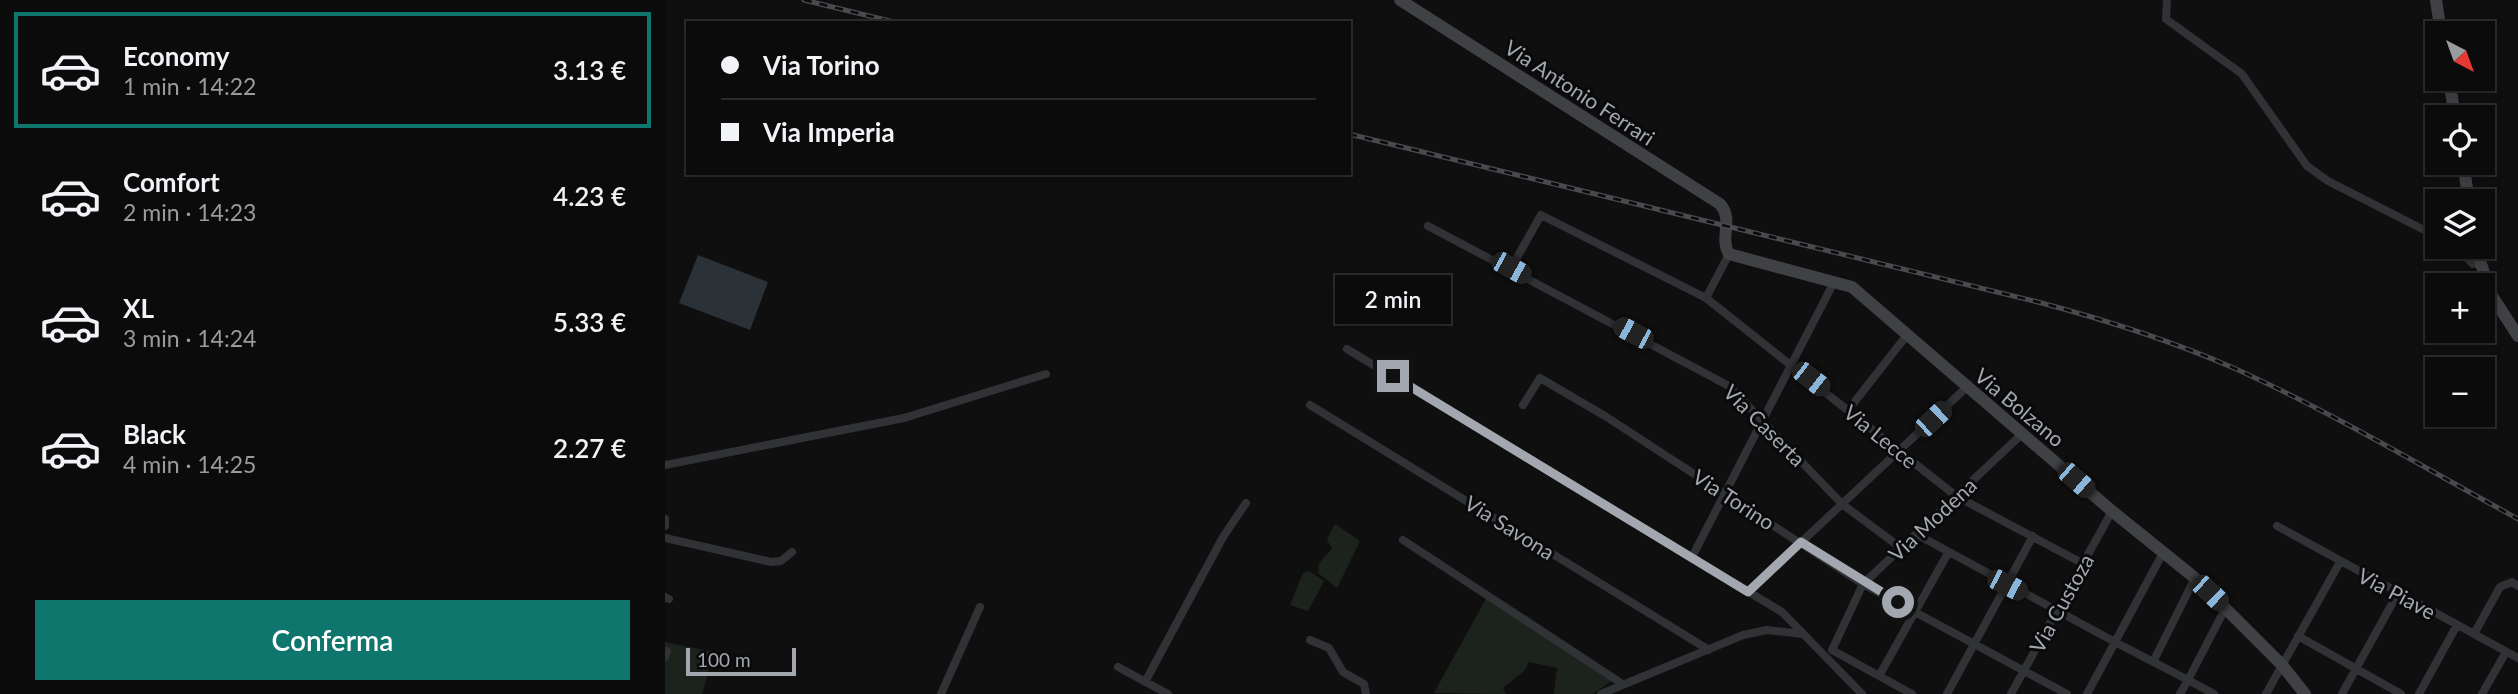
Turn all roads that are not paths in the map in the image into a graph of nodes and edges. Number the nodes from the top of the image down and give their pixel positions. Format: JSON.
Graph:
{"nodes":[{"id":1,"x":1400,"y":0,"type":"edge"},
{"id":2,"x":2167,"y":0,"type":"edge"},
{"id":3,"x":2436,"y":0,"type":"edge"},
{"id":4,"x":2439,"y":21,"type":"edge"},
{"id":5,"x":1428,"y":226,"type":"dead end"},
{"id":6,"x":2425,"y":230,"type":"edge"},
{"id":7,"x":1728,"y":254,"type":"junction"},
{"id":8,"x":2468,"y":259,"type":"edge"},
{"id":9,"x":2478,"y":259,"type":"edge"},
{"id":10,"x":2479,"y":264,"type":"junction"},
{"id":11,"x":1511,"y":268,"type":"junction"},
{"id":12,"x":1834,"y":282,"type":"junction"},
{"id":13,"x":1706,"y":298,"type":"junction"},
{"id":14,"x":1907,"y":335,"type":"junction"},
{"id":15,"x":2518,"y":336,"type":"edge"},
{"id":16,"x":1347,"y":349,"type":"dead end"},
{"id":17,"x":1792,"y":364,"type":"junction"},
{"id":18,"x":1046,"y":374,"type":"dead end"},
{"id":19,"x":1967,"y":387,"type":"junction"},
{"id":20,"x":1310,"y":405,"type":"dead end"},
{"id":21,"x":1523,"y":405,"type":"dead end"},
{"id":22,"x":1849,"y":409,"type":"junction"},
{"id":23,"x":1763,"y":421,"type":"junction"},
{"id":24,"x":2023,"y":433,"type":"junction"},
{"id":25,"x":1899,"y":450,"type":"junction"},
{"id":26,"x":665,"y":465,"type":"edge"},
{"id":27,"x":1725,"y":493,"type":"junction"},
{"id":28,"x":1956,"y":496,"type":"junction"},
{"id":29,"x":1246,"y":503,"type":"dead end"},
{"id":30,"x":1842,"y":504,"type":"junction"},
{"id":31,"x":2112,"y":511,"type":"junction"},
{"id":32,"x":665,"y":519,"type":"edge"},
{"id":33,"x":665,"y":526,"type":"edge"},
{"id":34,"x":2277,"y":526,"type":"dead end"},
{"id":35,"x":1916,"y":534,"type":"junction"},
{"id":36,"x":2033,"y":536,"type":"junction"},
{"id":37,"x":665,"y":538,"type":"edge"},
{"id":38,"x":1403,"y":540,"type":"dead end"},
{"id":39,"x":1801,"y":542,"type":"junction"},
{"id":40,"x":1901,"y":548,"type":"junction"},
{"id":41,"x":2164,"y":551,"type":"junction"},
{"id":42,"x":792,"y":552,"type":"dead end"},
{"id":43,"x":1948,"y":553,"type":"junction"},
{"id":44,"x":1692,"y":558,"type":"junction"},
{"id":45,"x":2340,"y":562,"type":"junction"},
{"id":46,"x":2082,"y":563,"type":"junction"},
{"id":47,"x":2195,"y":578,"type":"junction"},
{"id":48,"x":1863,"y":584,"type":"junction"},
{"id":49,"x":2007,"y":585,"type":"junction"},
{"id":50,"x":2518,"y":586,"type":"edge"},
{"id":51,"x":1748,"y":592,"type":"junction"},
{"id":52,"x":2398,"y":593,"type":"junction"},
{"id":53,"x":981,"y":607,"type":"dead end"},
{"id":54,"x":2226,"y":607,"type":"junction"},
{"id":55,"x":2057,"y":610,"type":"junction"},
{"id":56,"x":1915,"y":611,"type":"junction"},
{"id":57,"x":2457,"y":625,"type":"junction"},
{"id":58,"x":1803,"y":634,"type":"junction"},
{"id":59,"x":2474,"y":635,"type":"junction"},
{"id":60,"x":2298,"y":636,"type":"junction"},
{"id":61,"x":1310,"y":640,"type":"dead end"},
{"id":62,"x":2115,"y":642,"type":"junction"},
{"id":63,"x":1976,"y":643,"type":"junction"},
{"id":64,"x":1709,"y":650,"type":"junction"},
{"id":65,"x":2506,"y":652,"type":"junction"},
{"id":66,"x":2518,"y":658,"type":"edge"},
{"id":67,"x":2153,"y":662,"type":"junction"},
{"id":68,"x":2282,"y":666,"type":"junction"},
{"id":69,"x":1118,"y":667,"type":"dead end"},
{"id":70,"x":2356,"y":669,"type":"junction"},
{"id":71,"x":2024,"y":671,"type":"junction"},
{"id":72,"x":1879,"y":676,"type":"junction"},
{"id":73,"x":2188,"y":680,"type":"junction"},
{"id":74,"x":1145,"y":682,"type":"junction"},
{"id":75,"x":1621,"y":683,"type":"junction"},
{"id":76,"x":2484,"y":693,"type":"edge"},
{"id":77,"x":941,"y":694,"type":"edge"},
{"id":78,"x":1168,"y":694,"type":"edge"},
{"id":79,"x":1366,"y":694,"type":"edge"},
{"id":80,"x":1601,"y":694,"type":"edge"},
{"id":81,"x":1862,"y":694,"type":"edge"},
{"id":82,"x":1912,"y":694,"type":"edge"},
{"id":83,"x":1947,"y":694,"type":"edge"},
{"id":84,"x":2011,"y":694,"type":"edge"},
{"id":85,"x":2067,"y":694,"type":"edge"},
{"id":86,"x":2087,"y":694,"type":"edge"},
{"id":87,"x":2180,"y":694,"type":"edge"},
{"id":88,"x":2214,"y":694,"type":"edge"},
{"id":89,"x":2266,"y":694,"type":"edge"},
{"id":90,"x":2305,"y":694,"type":"edge"},
{"id":91,"x":2342,"y":694,"type":"edge"},
{"id":92,"x":2400,"y":694,"type":"edge"},
{"id":93,"x":2419,"y":694,"type":"edge"}],
"edges":[{"from":1,"to":7,"type":"street","name":"Via Antonio Ferrari"},
{"from":2,"to":6,"type":"street"},
{"from":3,"to":4,"type":"street"},
{"from":5,"to":11,"type":"street","name":"Via Caserta"},
{"from":7,"to":12,"type":"street","name":"Via Bolzano"},
{"from":7,"to":13,"type":"street"},
{"from":8,"to":10,"type":"street"},
{"from":9,"to":10,"type":"street"},
{"from":10,"to":15,"type":"street"},
{"from":11,"to":13,"type":"street","name":"Via Lecce"},
{"from":11,"to":23,"type":"street","name":"Via Caserta"},
{"from":12,"to":14,"type":"street","name":"Via Bolzano"},
{"from":12,"to":17,"type":"street"},
{"from":13,"to":17,"type":"street","name":"Via Lecce"},
{"from":14,"to":19,"type":"street","name":"Via Bolzano"},
{"from":14,"to":22,"type":"street"},
{"from":16,"to":44,"type":"street"},
{"from":17,"to":22,"type":"street","name":"Via Lecce"},
{"from":17,"to":23,"type":"street"},
{"from":18,"to":26,"type":"street"},
{"from":19,"to":24,"type":"street","name":"Via Bolzano"},
{"from":19,"to":25,"type":"street"},
{"from":20,"to":64,"type":"street","name":"Via Savona"},
{"from":21,"to":27,"type":"street","name":"Via Torino"},
{"from":22,"to":25,"type":"street","name":"Via Lecce"},
{"from":23,"to":27,"type":"street"},
{"from":23,"to":30,"type":"street","name":"Via Caserta"},
{"from":24,"to":28,"type":"street","name":"Via Modena"},
{"from":24,"to":31,"type":"street","name":"Via Bolzano"},
{"from":25,"to":28,"type":"street","name":"Via Lecce"},
{"from":25,"to":30,"type":"street"},
{"from":27,"to":39,"type":"street","name":"Via Torino"},
{"from":27,"to":44,"type":"street"},
{"from":28,"to":35,"type":"street","name":"Via Modena"},
{"from":28,"to":36,"type":"street","name":"Via Lecce"},
{"from":29,"to":74,"type":"street"},
{"from":30,"to":39,"type":"street"},
{"from":30,"to":40,"type":"street","name":"Via Caserta"},
{"from":31,"to":41,"type":"street","name":"Via Bolzano"},
{"from":31,"to":46,"type":"street","name":"Via Custoza"},
{"from":32,"to":33,"type":"street"},
{"from":34,"to":45,"type":"street","name":"Via Piave"},
{"from":35,"to":40,"type":"street","name":"Via Modena"},
{"from":35,"to":43,"type":"street"},
{"from":36,"to":46,"type":"street","name":"Via Lecce"},
{"from":36,"to":49,"type":"street"},
{"from":37,"to":42,"type":"street"},
{"from":38,"to":75,"type":"street"},
{"from":39,"to":48,"type":"street","name":"Via Torino"},
{"from":39,"to":51,"type":"street"},
{"from":40,"to":48,"type":"street","name":"Via Modena"},
{"from":41,"to":47,"type":"street","name":"Via Bolzano"},
{"from":41,"to":62,"type":"street"},
{"from":43,"to":49,"type":"street"},
{"from":43,"to":56,"type":"street"},
{"from":44,"to":51,"type":"street"},
{"from":45,"to":52,"type":"street","name":"Via Piave"},
{"from":45,"to":60,"type":"street"},
{"from":46,"to":55,"type":"street","name":"Via Custoza"},
{"from":47,"to":54,"type":"street","name":"Via Bolzano"},
{"from":47,"to":67,"type":"street"},
{"from":48,"to":56,"type":"street","name":"Via Torino"},
{"from":48,"to":72,"type":"street","name":"Via Modena"},
{"from":49,"to":55,"type":"street"},
{"from":49,"to":63,"type":"street"},
{"from":50,"to":59,"type":"street"},
{"from":51,"to":58,"type":"street"},
{"from":52,"to":57,"type":"street","name":"Via Piave"},
{"from":52,"to":70,"type":"street"},
{"from":53,"to":77,"type":"street"},
{"from":54,"to":68,"type":"street","name":"Via Bolzano"},
{"from":54,"to":73,"type":"street"},
{"from":55,"to":62,"type":"street"},
{"from":55,"to":71,"type":"street","name":"Via Custoza"},
{"from":56,"to":63,"type":"street","name":"Via Torino"},
{"from":56,"to":72,"type":"street"},
{"from":57,"to":59,"type":"street","name":"Via Piave"},
{"from":57,"to":93,"type":"street"},
{"from":58,"to":64,"type":"street"},
{"from":58,"to":81,"type":"street"},
{"from":59,"to":65,"type":"street","name":"Via Piave"},
{"from":60,"to":68,"type":"street"},
{"from":60,"to":70,"type":"street"},
{"from":61,"to":79,"type":"street"},
{"from":62,"to":67,"type":"street"},
{"from":62,"to":86,"type":"street"},
{"from":63,"to":71,"type":"street","name":"Via Torino"},
{"from":63,"to":83,"type":"street"},
{"from":64,"to":75,"type":"street"},
{"from":65,"to":66,"type":"street","name":"Via Piave"},
{"from":65,"to":76,"type":"street"},
{"from":67,"to":73,"type":"street"},
{"from":68,"to":89,"type":"street"},
{"from":68,"to":90,"type":"street","name":"Via Bolzano"},
{"from":69,"to":74,"type":"street"},
{"from":70,"to":91,"type":"street"},
{"from":70,"to":92,"type":"street"},
{"from":71,"to":84,"type":"street","name":"Via Custoza"},
{"from":71,"to":85,"type":"street","name":"Via Torino"},
{"from":72,"to":82,"type":"street"},
{"from":73,"to":87,"type":"street"},
{"from":73,"to":88,"type":"street"},
{"from":74,"to":78,"type":"street"},
{"from":75,"to":80,"type":"street"}]}
